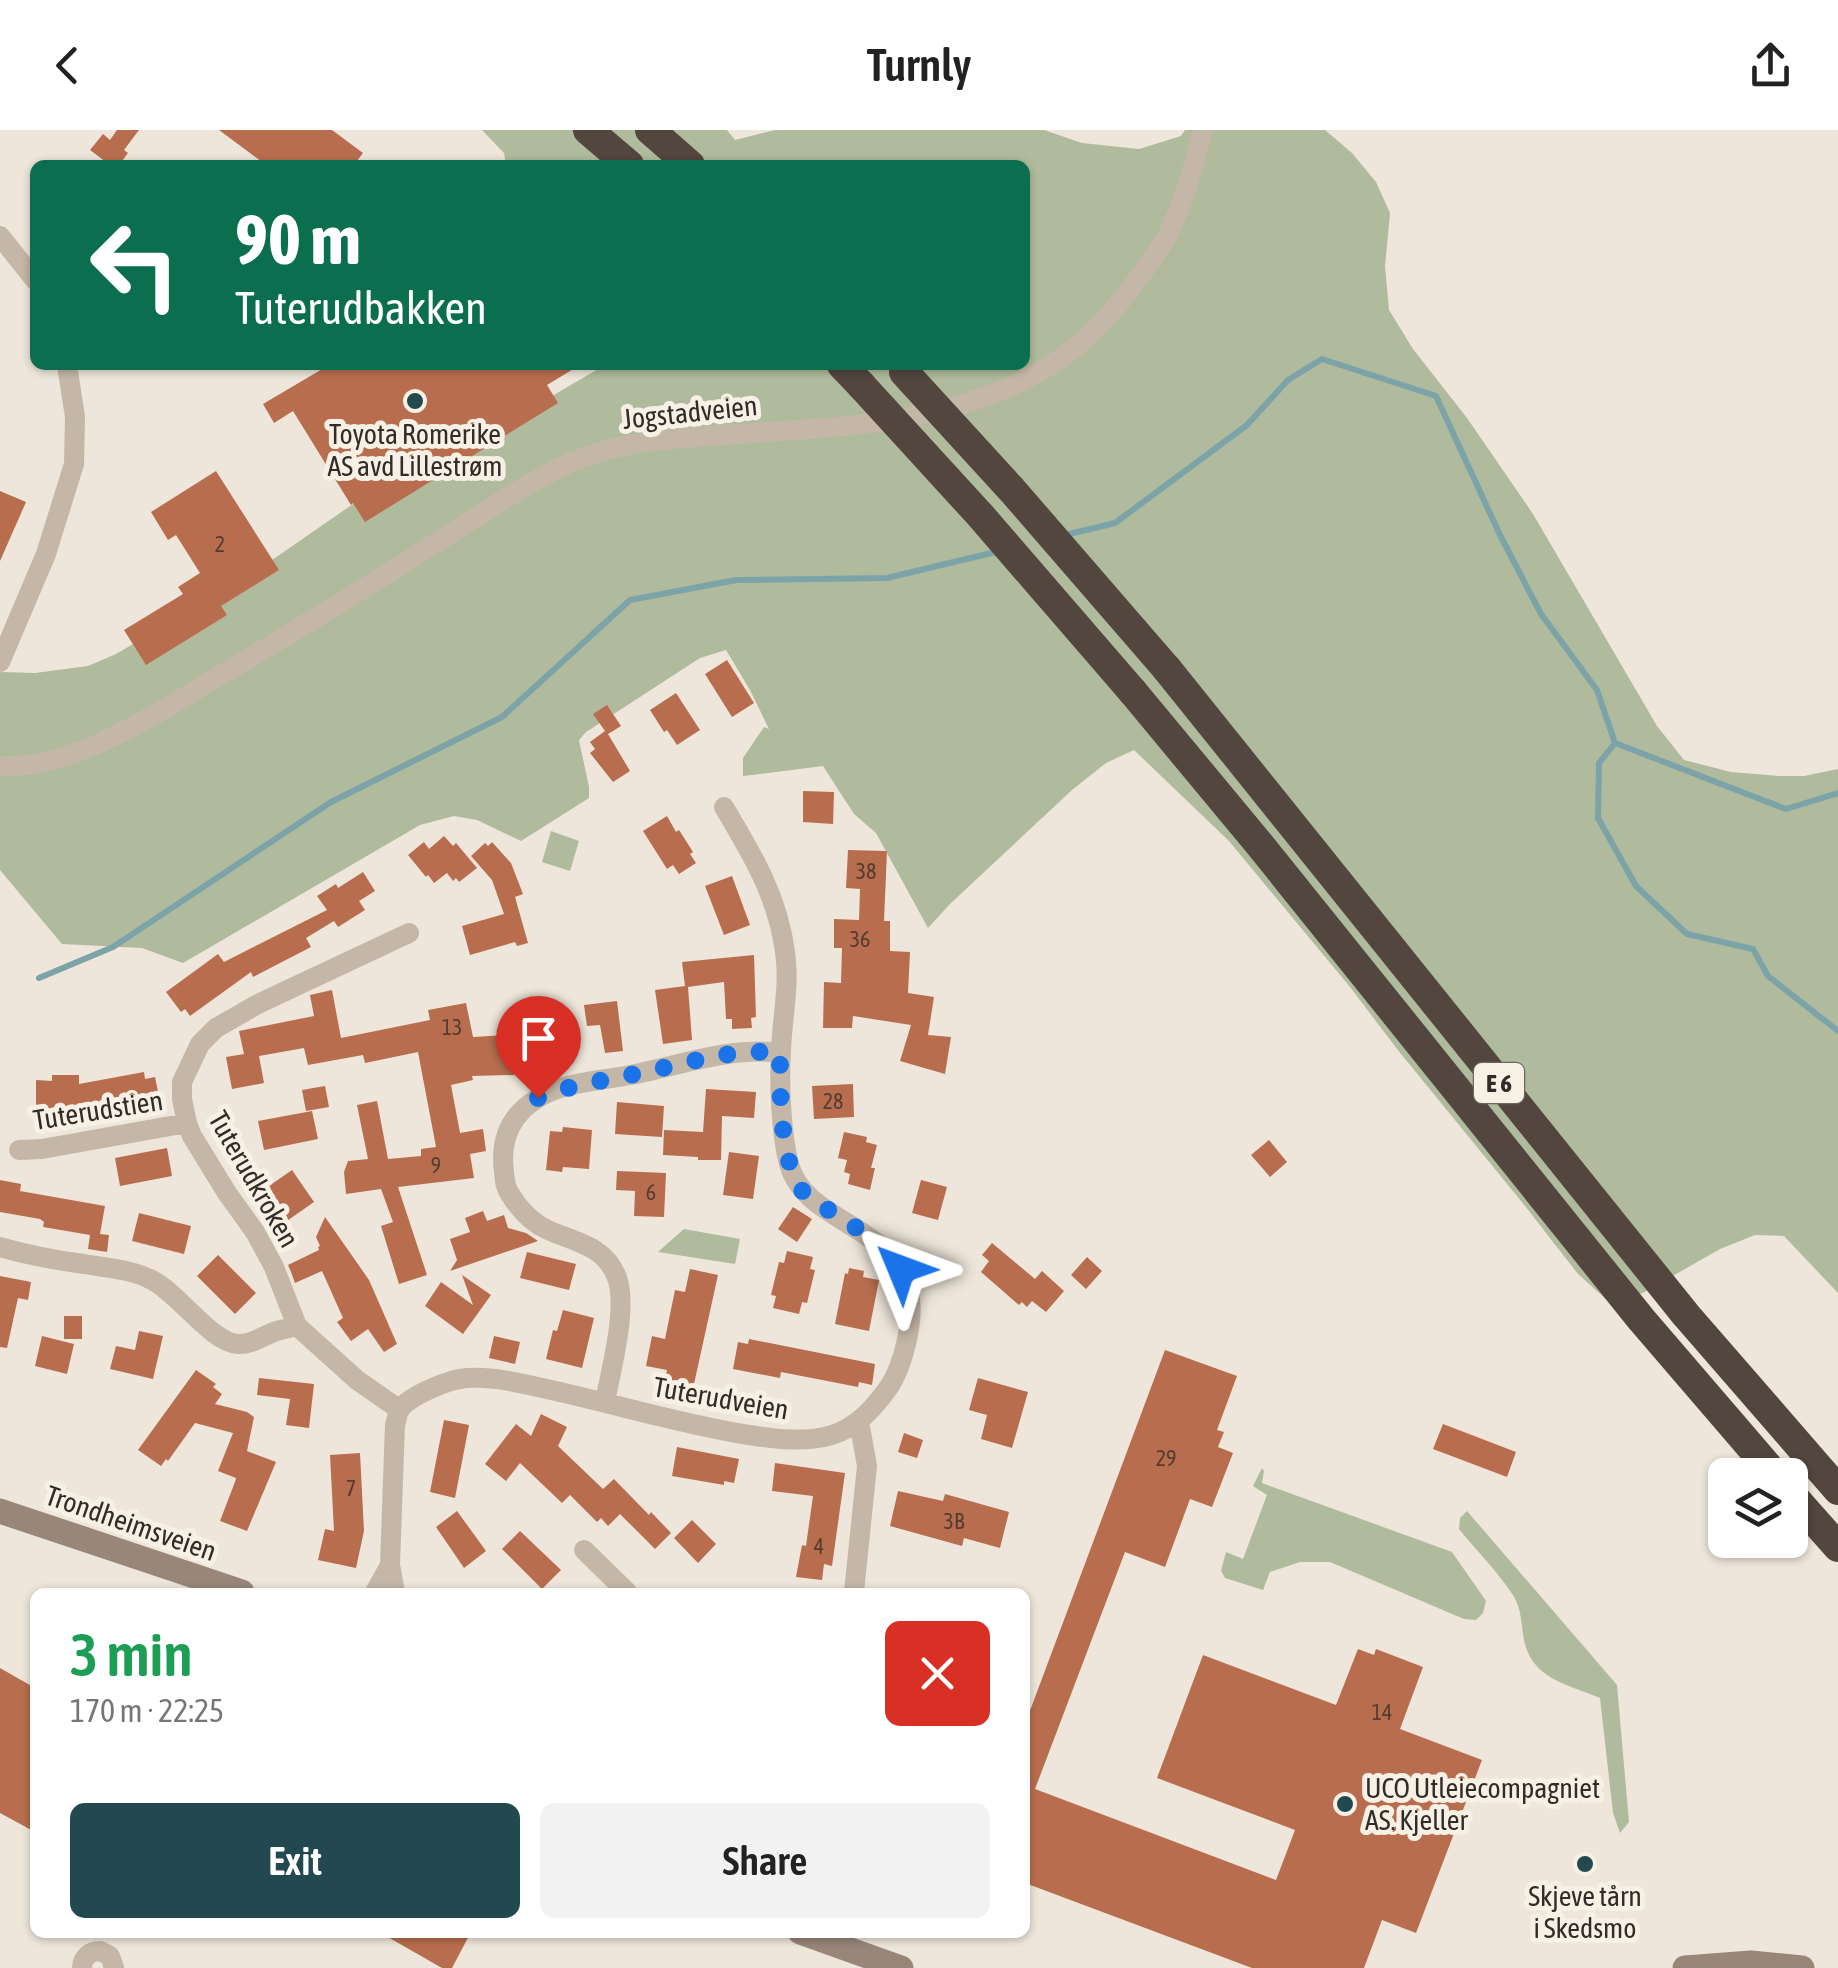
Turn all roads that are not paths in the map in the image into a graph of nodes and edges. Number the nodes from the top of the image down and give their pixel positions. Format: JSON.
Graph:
{"nodes":[{"id":1,"x":588,"y":130,"type":"edge"},
{"id":2,"x":650,"y":130,"type":"edge"},
{"id":3,"x":1202,"y":130,"type":"edge"},
{"id":4,"x":623,"y":160,"type":"edge"},
{"id":5,"x":684,"y":160,"type":"edge"},
{"id":6,"x":0,"y":236,"type":"edge"},
{"id":7,"x":30,"y":274,"type":"edge"},
{"id":8,"x":68,"y":370,"type":"edge"},
{"id":9,"x":902,"y":370,"type":"edge"},
{"id":10,"x":852,"y":375,"type":"edge"},
{"id":11,"x":0,"y":662,"type":"edge"},
{"id":12,"x":0,"y":766,"type":"edge"},
{"id":13,"x":724,"y":806,"type":"dead end"},
{"id":14,"x":409,"y":933,"type":"dead end"},
{"id":15,"x":780,"y":1053,"type":"junction"},
{"id":16,"x":186,"y":1123,"type":"junction"},
{"id":17,"x":19,"y":1150,"type":"dead end"},
{"id":18,"x":0,"y":1246,"type":"edge"},
{"id":19,"x":297,"y":1326,"type":"junction"},
{"id":20,"x":605,"y":1402,"type":"junction"},
{"id":21,"x":400,"y":1410,"type":"junction"},
{"id":22,"x":859,"y":1421,"type":"junction"},
{"id":23,"x":1760,"y":1458,"type":"edge"},
{"id":24,"x":1838,"y":1490,"type":"edge"},
{"id":25,"x":0,"y":1510,"type":"edge"},
{"id":26,"x":1808,"y":1513,"type":"edge"},
{"id":27,"x":1838,"y":1547,"type":"edge"},
{"id":28,"x":584,"y":1550,"type":"dead end"},
{"id":29,"x":390,"y":1565,"type":"junction"},
{"id":30,"x":230,"y":1588,"type":"edge"},
{"id":31,"x":376,"y":1588,"type":"edge"},
{"id":32,"x":394,"y":1588,"type":"edge"},
{"id":33,"x":623,"y":1588,"type":"edge"},
{"id":34,"x":854,"y":1588,"type":"edge"},
{"id":35,"x":817,"y":1938,"type":"edge"},
{"id":36,"x":82,"y":1968,"type":"edge"},
{"id":37,"x":114,"y":1968,"type":"edge"},
{"id":38,"x":901,"y":1968,"type":"edge"},
{"id":39,"x":1685,"y":1968,"type":"edge"},
{"id":40,"x":1802,"y":1968,"type":"edge"}],
"edges":[{"from":1,"to":4,"type":"highway"},
{"from":2,"to":5,"type":"highway"},
{"from":3,"to":12,"type":"street","name":"Jogstadveien"},
{"from":6,"to":7,"type":"street"},
{"from":8,"to":11,"type":"street"},
{"from":9,"to":24,"type":"highway","number":"E 6","bridge":true},
{"from":10,"to":23,"type":"highway","number":"E 6","bridge":true},
{"from":13,"to":15,"type":"street","name":"Tuterudveien"},
{"from":14,"to":16,"type":"street","name":"Tuterudkroken"},
{"from":15,"to":20,"type":"street"},
{"from":15,"to":22,"type":"street","name":"Tuterudveien"},
{"from":16,"to":17,"type":"street","name":"Tuterudstien"},
{"from":16,"to":19,"type":"street","name":"Tuterudkroken"},
{"from":18,"to":19,"type":"street"},
{"from":19,"to":21,"type":"street","name":"Tuterudkroken"},
{"from":20,"to":21,"type":"street","name":"Tuterudveien"},
{"from":20,"to":22,"type":"street","name":"Tuterudveien"},
{"from":21,"to":29,"type":"street"},
{"from":22,"to":34,"type":"street"},
{"from":25,"to":30,"type":"main road","name":"Trondheimsveien"},
{"from":26,"to":27,"type":"highway"},
{"from":28,"to":33,"type":"street"},
{"from":29,"to":31,"type":"street"},
{"from":29,"to":32,"type":"street"},
{"from":35,"to":38,"type":"main road"},
{"from":36,"to":37,"type":"street"},
{"from":39,"to":40,"type":"main road"}]}
